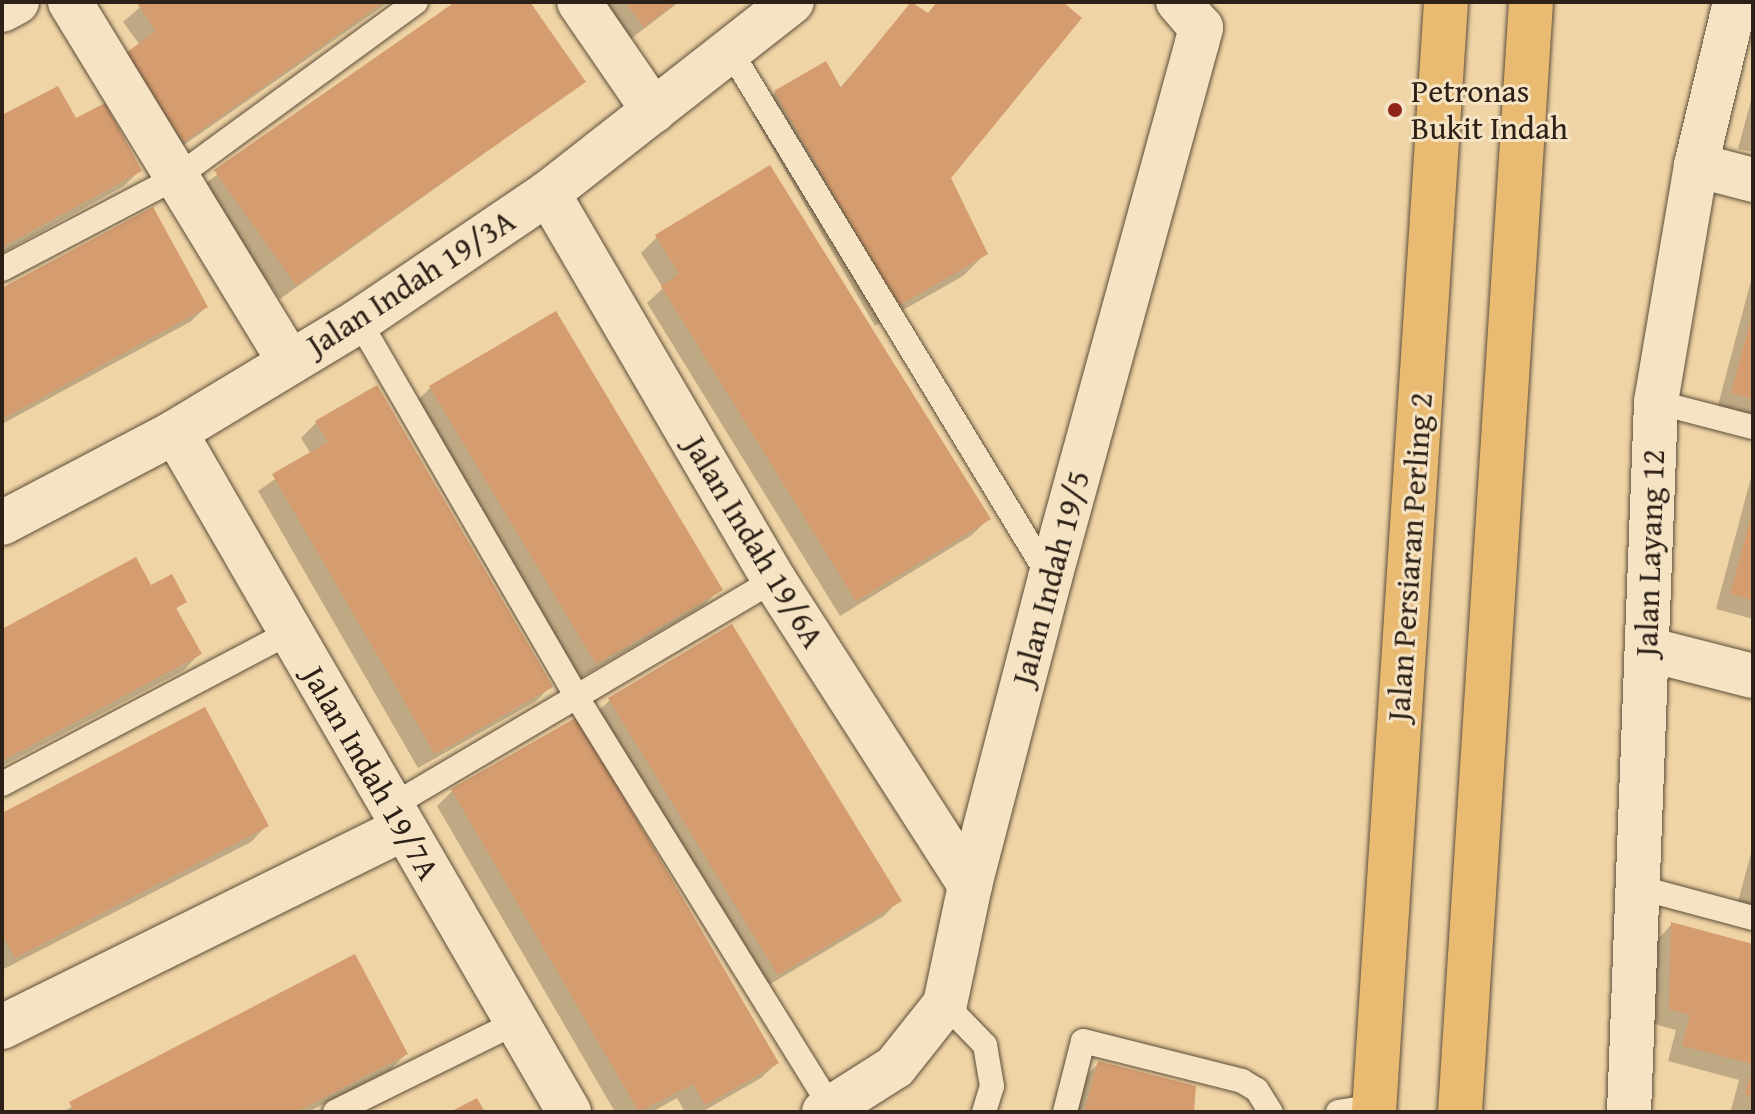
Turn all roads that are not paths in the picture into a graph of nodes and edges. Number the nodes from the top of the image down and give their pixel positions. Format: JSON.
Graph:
{"nodes":[{"id":1,"x":17,"y":2,"type":"edge"},
{"id":2,"x":70,"y":2,"type":"edge"},
{"id":3,"x":416,"y":2,"type":"edge"},
{"id":4,"x":579,"y":2,"type":"edge"},
{"id":5,"x":792,"y":2,"type":"edge"},
{"id":6,"x":1446,"y":2,"type":"edge"},
{"id":7,"x":1531,"y":2,"type":"edge"},
{"id":8,"x":1735,"y":2,"type":"edge"},
{"id":9,"x":2,"y":10,"type":"edge"},
{"id":10,"x":1198,"y":11,"type":"edge"},
{"id":11,"x":731,"y":52,"type":"junction"},
{"id":12,"x":654,"y":111,"type":"junction"},
{"id":13,"x":1696,"y":165,"type":"junction"},
{"id":14,"x":177,"y":177,"type":"junction"},
{"id":15,"x":1753,"y":180,"type":"edge"},
{"id":16,"x":548,"y":193,"type":"junction"},
{"id":17,"x":2,"y":269,"type":"edge"},
{"id":18,"x":359,"y":321,"type":"junction"},
{"id":19,"x":290,"y":362,"type":"junction"},
{"id":20,"x":1656,"y":402,"type":"junction"},
{"id":21,"x":1753,"y":427,"type":"edge"},
{"id":22,"x":175,"y":432,"type":"junction"},
{"id":23,"x":2,"y":523,"type":"edge"},
{"id":24,"x":1050,"y":578,"type":"junction"},
{"id":25,"x":774,"y":580,"type":"junction"},
{"id":26,"x":290,"y":632,"type":"junction"},
{"id":27,"x":1647,"y":649,"type":"junction"},
{"id":28,"x":1753,"y":676,"type":"edge"},
{"id":29,"x":576,"y":696,"type":"junction"},
{"id":30,"x":2,"y":784,"type":"edge"},
{"id":31,"x":397,"y":818,"type":"junction"},
{"id":32,"x":970,"y":885,"type":"junction"},
{"id":33,"x":1637,"y":887,"type":"junction"},
{"id":34,"x":1753,"y":918,"type":"edge"},
{"id":35,"x":945,"y":1004,"type":"junction"},
{"id":36,"x":515,"y":1023,"type":"junction"},
{"id":37,"x":2,"y":1027,"type":"edge"},
{"id":38,"x":828,"y":1109,"type":"edge"},
{"id":39,"x":1362,"y":1110,"type":"edge"},
{"id":40,"x":335,"y":1112,"type":"edge"},
{"id":41,"x":569,"y":1112,"type":"edge"},
{"id":42,"x":984,"y":1112,"type":"edge"},
{"id":43,"x":1065,"y":1112,"type":"edge"},
{"id":44,"x":1271,"y":1112,"type":"edge"},
{"id":45,"x":1460,"y":1112,"type":"edge"},
{"id":46,"x":1629,"y":1112,"type":"edge"}],
"edges":[{"from":1,"to":9,"type":"street"},
{"from":2,"to":14,"type":"street"},
{"from":3,"to":14,"type":"lane"},
{"from":4,"to":12,"type":"street"},
{"from":5,"to":11,"type":"street","name":"Jalan Indah 19/3A"},
{"from":6,"to":39,"type":"main road","name":"Jalan Persiaran Perling 2"},
{"from":7,"to":45,"type":"main road"},
{"from":8,"to":13,"type":"street","name":"Jalan Layang 12"},
{"from":10,"to":24,"type":"street","name":"Jalan Indah 19/5"},
{"from":11,"to":12,"type":"street","name":"Jalan Indah 19/3A"},
{"from":11,"to":24,"type":"lane"},
{"from":12,"to":16,"type":"street","name":"Jalan Indah 19/3A"},
{"from":13,"to":15,"type":"street"},
{"from":13,"to":20,"type":"street","name":"Jalan Layang 12"},
{"from":14,"to":17,"type":"lane"},
{"from":14,"to":19,"type":"street"},
{"from":16,"to":18,"type":"street","name":"Jalan Indah 19/3A"},
{"from":16,"to":25,"type":"street","name":"Jalan Indah 19/6A"},
{"from":18,"to":19,"type":"street","name":"Jalan Indah 19/3A"},
{"from":18,"to":29,"type":"lane"},
{"from":19,"to":22,"type":"street","name":"Jalan Indah 19/3A"},
{"from":20,"to":21,"type":"lane"},
{"from":20,"to":27,"type":"street","name":"Jalan Layang 12"},
{"from":22,"to":23,"type":"street","name":"Jalan Indah 19/3A"},
{"from":22,"to":26,"type":"street","name":"Jalan Indah 19/7A"},
{"from":24,"to":32,"type":"street","name":"Jalan Indah 19/5"},
{"from":25,"to":29,"type":"lane"},
{"from":25,"to":32,"type":"street","name":"Jalan Indah 19/6A"},
{"from":26,"to":30,"type":"lane"},
{"from":26,"to":31,"type":"street","name":"Jalan Indah 19/7A"},
{"from":27,"to":28,"type":"street"},
{"from":27,"to":33,"type":"street","name":"Jalan Layang 12"},
{"from":29,"to":31,"type":"lane"},
{"from":29,"to":38,"type":"lane"},
{"from":31,"to":36,"type":"street","name":"Jalan Indah 19/7A"},
{"from":31,"to":37,"type":"street"},
{"from":32,"to":35,"type":"street","name":"Jalan Indah 19/5"},
{"from":33,"to":34,"type":"lane"},
{"from":33,"to":46,"type":"street","name":"Jalan Layang 12"},
{"from":35,"to":38,"type":"street","name":"Jalan Indah 19/5"},
{"from":35,"to":42,"type":"lane"},
{"from":36,"to":40,"type":"lane"},
{"from":36,"to":41,"type":"street","name":"Jalan Indah 19/7A"},
{"from":43,"to":44,"type":"lane"}]}
